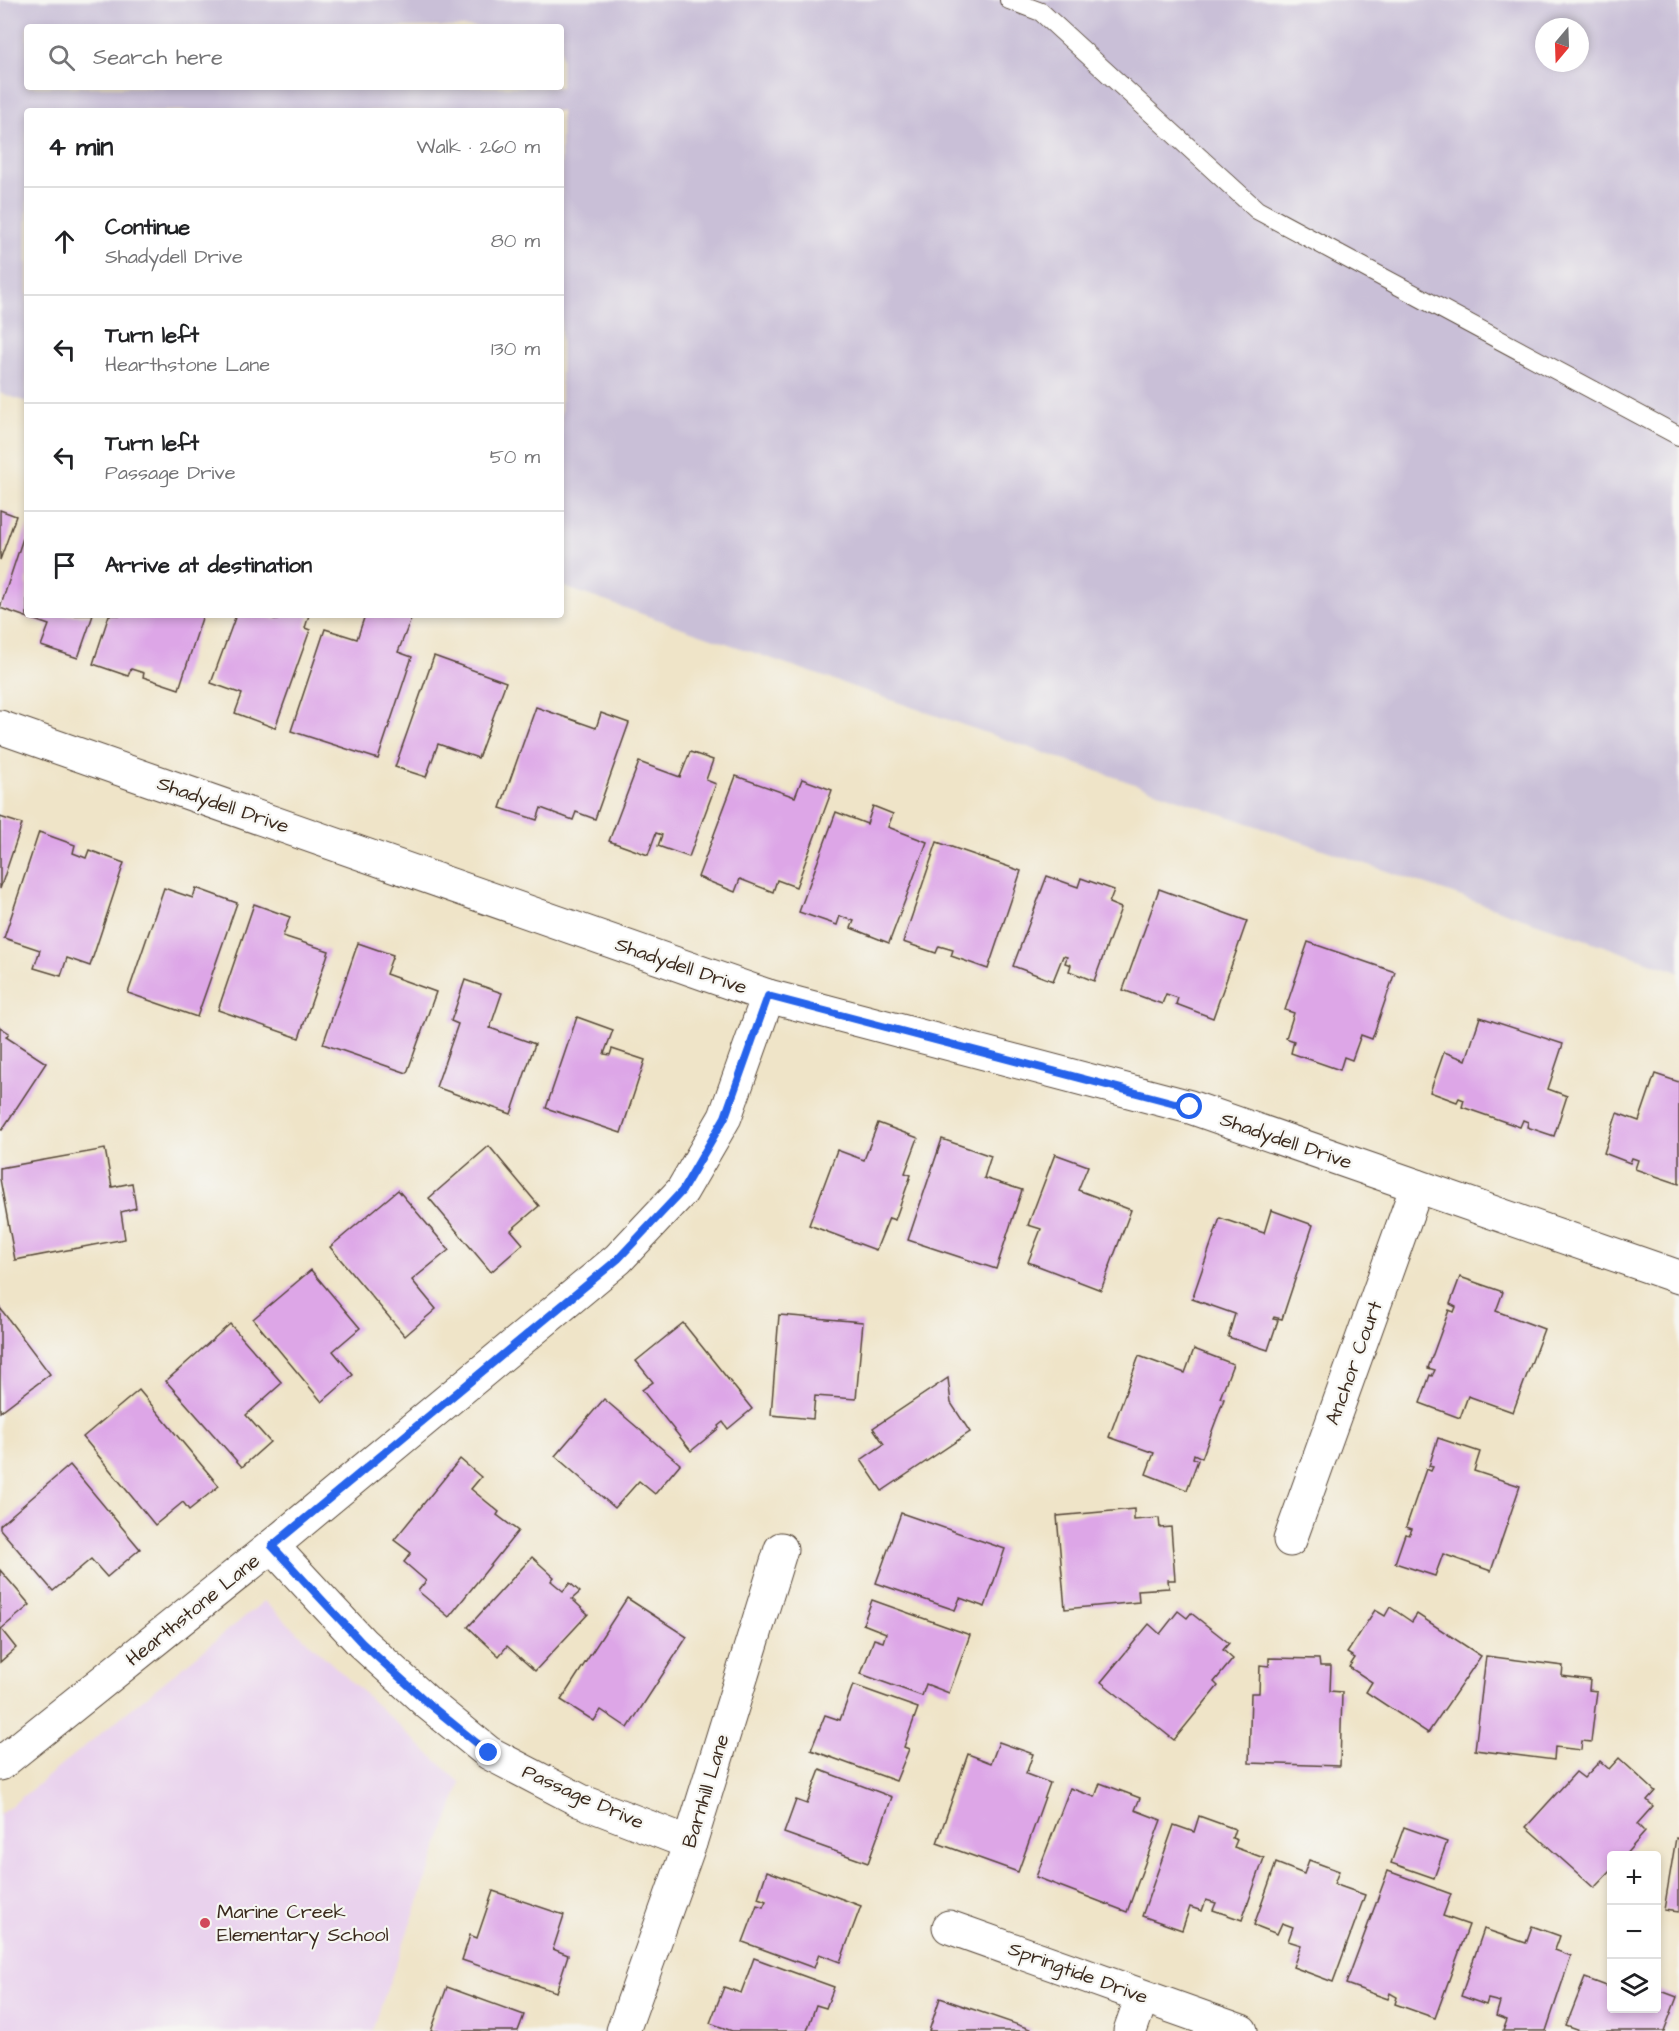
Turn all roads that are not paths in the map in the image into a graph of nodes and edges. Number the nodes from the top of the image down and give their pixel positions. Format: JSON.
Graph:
{"nodes":[{"id":1,"x":1009,"y":0,"type":"edge"},
{"id":2,"x":1679,"y":436,"type":"edge"},
{"id":3,"x":0,"y":727,"type":"edge"},
{"id":4,"x":768,"y":996,"type":"junction"},
{"id":5,"x":1417,"y":1186,"type":"junction"},
{"id":6,"x":1679,"y":1277,"type":"edge"},
{"id":7,"x":1290,"y":1540,"type":"dead end"},
{"id":8,"x":272,"y":1546,"type":"junction"},
{"id":9,"x":781,"y":1549,"type":"dead end"},
{"id":10,"x":0,"y":1764,"type":"edge"},
{"id":11,"x":690,"y":1843,"type":"junction"},
{"id":12,"x":949,"y":1927,"type":"dead end"},
{"id":13,"x":1142,"y":1997,"type":"junction"},
{"id":14,"x":623,"y":2031,"type":"edge"},
{"id":15,"x":1130,"y":2031,"type":"edge"},
{"id":16,"x":1241,"y":2031,"type":"edge"}],
"edges":[{"from":1,"to":2,"type":"lane"},
{"from":3,"to":4,"type":"street","name":"Shadydell Drive"},
{"from":4,"to":5,"type":"street","name":"Shadydell Drive"},
{"from":4,"to":8,"type":"street","name":"Hearthstone Lane"},
{"from":5,"to":6,"type":"street","name":"Shadydell Drive"},
{"from":5,"to":7,"type":"street","name":"Anchor Court"},
{"from":8,"to":10,"type":"street","name":"Hearthstone Lane"},
{"from":8,"to":11,"type":"street","name":"Passage Drive"},
{"from":9,"to":11,"type":"street","name":"Barnhill Lane"},
{"from":11,"to":14,"type":"street","name":"Barnhill Lane"},
{"from":12,"to":13,"type":"street","name":"Springtide Drive"},
{"from":13,"to":15,"type":"street"},
{"from":13,"to":16,"type":"street","name":"Springtide Drive"}]}
